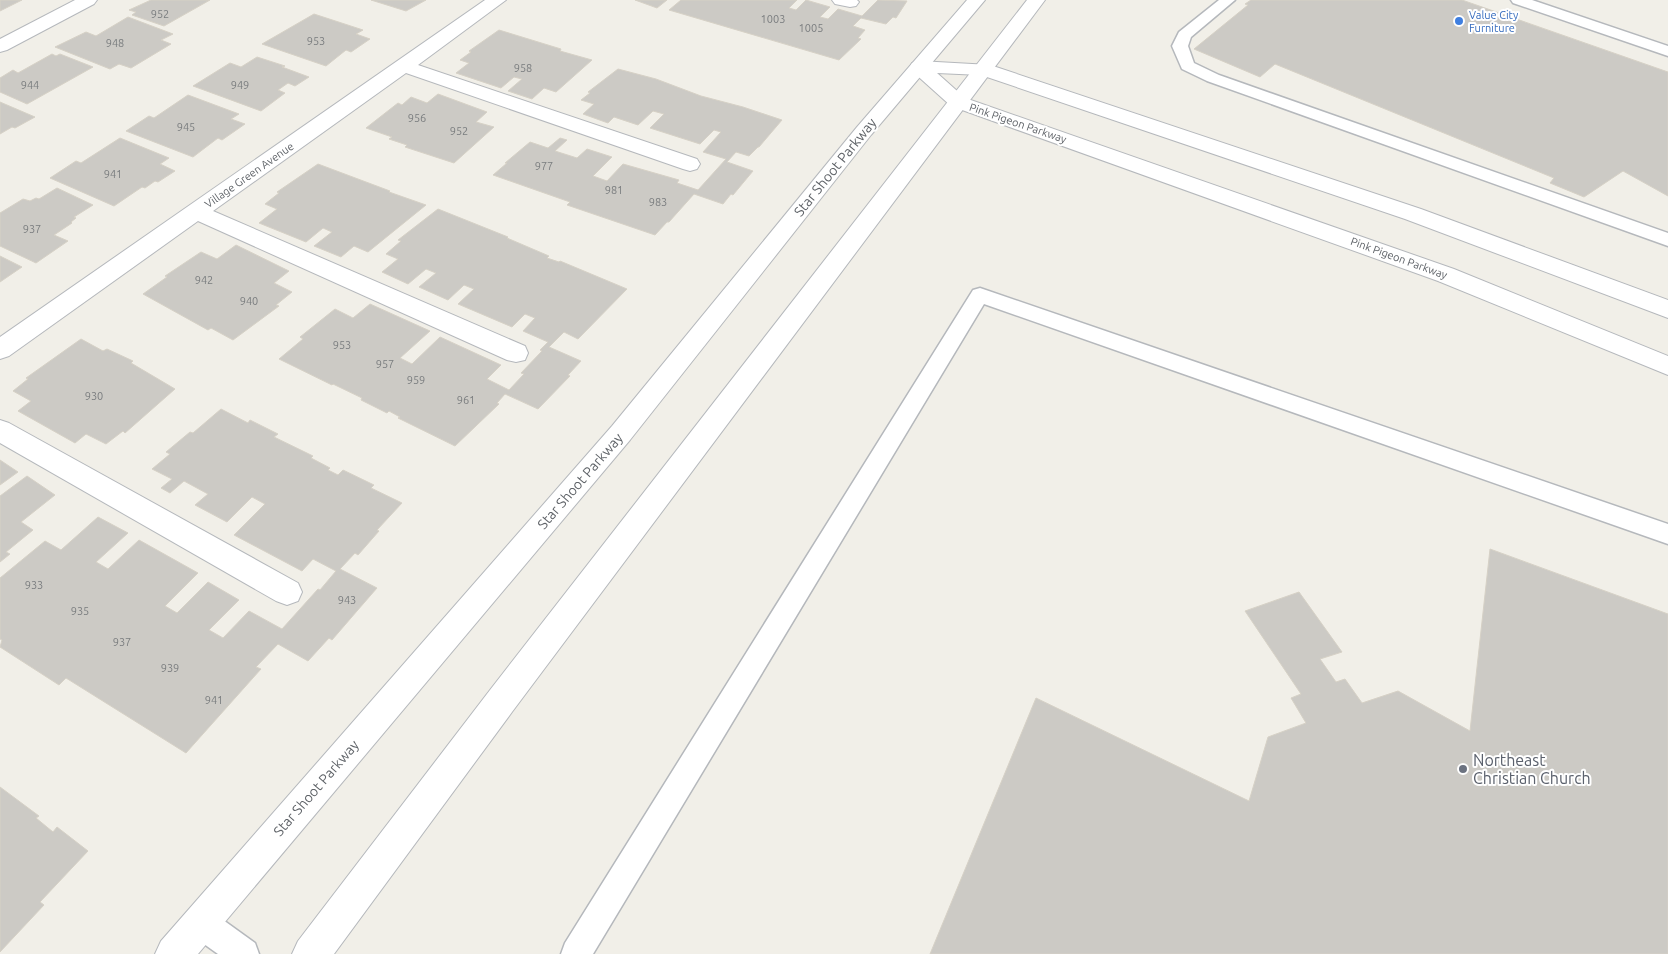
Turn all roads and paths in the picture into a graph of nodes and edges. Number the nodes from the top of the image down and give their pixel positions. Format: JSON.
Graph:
{"nodes":[{"id":1,"x":88,"y":0,"type":"edge"},
{"id":2,"x":497,"y":0,"type":"edge"},
{"id":3,"x":976,"y":0,"type":"edge"},
{"id":4,"x":1036,"y":0,"type":"edge"},
{"id":5,"x":1228,"y":0,"type":"edge"},
{"id":6,"x":1518,"y":0,"type":"edge"},
{"id":7,"x":0,"y":46,"type":"edge"},
{"id":8,"x":1668,"y":51,"type":"edge"},
{"id":9,"x":403,"y":66,"type":"junction"},
{"id":10,"x":919,"y":68,"type":"junction"},
{"id":11,"x":984,"y":69,"type":"junction"},
{"id":12,"x":958,"y":102,"type":"junction"},
{"id":13,"x":690,"y":164,"type":"dead end"},
{"id":14,"x":197,"y":212,"type":"junction"},
{"id":15,"x":1668,"y":240,"type":"edge"},
{"id":16,"x":1668,"y":309,"type":"edge"},
{"id":17,"x":0,"y":350,"type":"edge"},
{"id":18,"x":516,"y":354,"type":"dead end"},
{"id":19,"x":1668,"y":366,"type":"edge"},
{"id":20,"x":0,"y":430,"type":"edge"},
{"id":21,"x":1668,"y":534,"type":"edge"},
{"id":22,"x":287,"y":592,"type":"dead end"},
{"id":23,"x":201,"y":923,"type":"junction"},
{"id":24,"x":174,"y":954,"type":"edge"},
{"id":25,"x":244,"y":954,"type":"edge"},
{"id":26,"x":311,"y":954,"type":"edge"},
{"id":27,"x":576,"y":954,"type":"edge"}],
"edges":[{"from":1,"to":7,"type":"street"},
{"from":2,"to":9,"type":"street","name":"Village Green Avenue"},
{"from":3,"to":10,"type":"street","name":"Star Shoot Parkway"},
{"from":4,"to":11,"type":"street"},
{"from":5,"to":15,"type":"lane"},
{"from":6,"to":8,"type":"lane"},
{"from":9,"to":13,"type":"street"},
{"from":9,"to":14,"type":"street","name":"Village Green Avenue"},
{"from":10,"to":11,"type":"street"},
{"from":10,"to":12,"type":"street","name":"Pink Pigeon Parkway"},
{"from":10,"to":23,"type":"street","name":"Star Shoot Parkway"},
{"from":11,"to":12,"type":"street"},
{"from":11,"to":16,"type":"street"},
{"from":12,"to":19,"type":"street","name":"Pink Pigeon Parkway"},
{"from":12,"to":26,"type":"street"},
{"from":14,"to":17,"type":"street","name":"Village Green Avenue"},
{"from":14,"to":18,"type":"street"},
{"from":20,"to":22,"type":"street"},
{"from":21,"to":27,"type":"lane"},
{"from":23,"to":24,"type":"street","name":"Star Shoot Parkway"},
{"from":23,"to":25,"type":"lane"}]}
